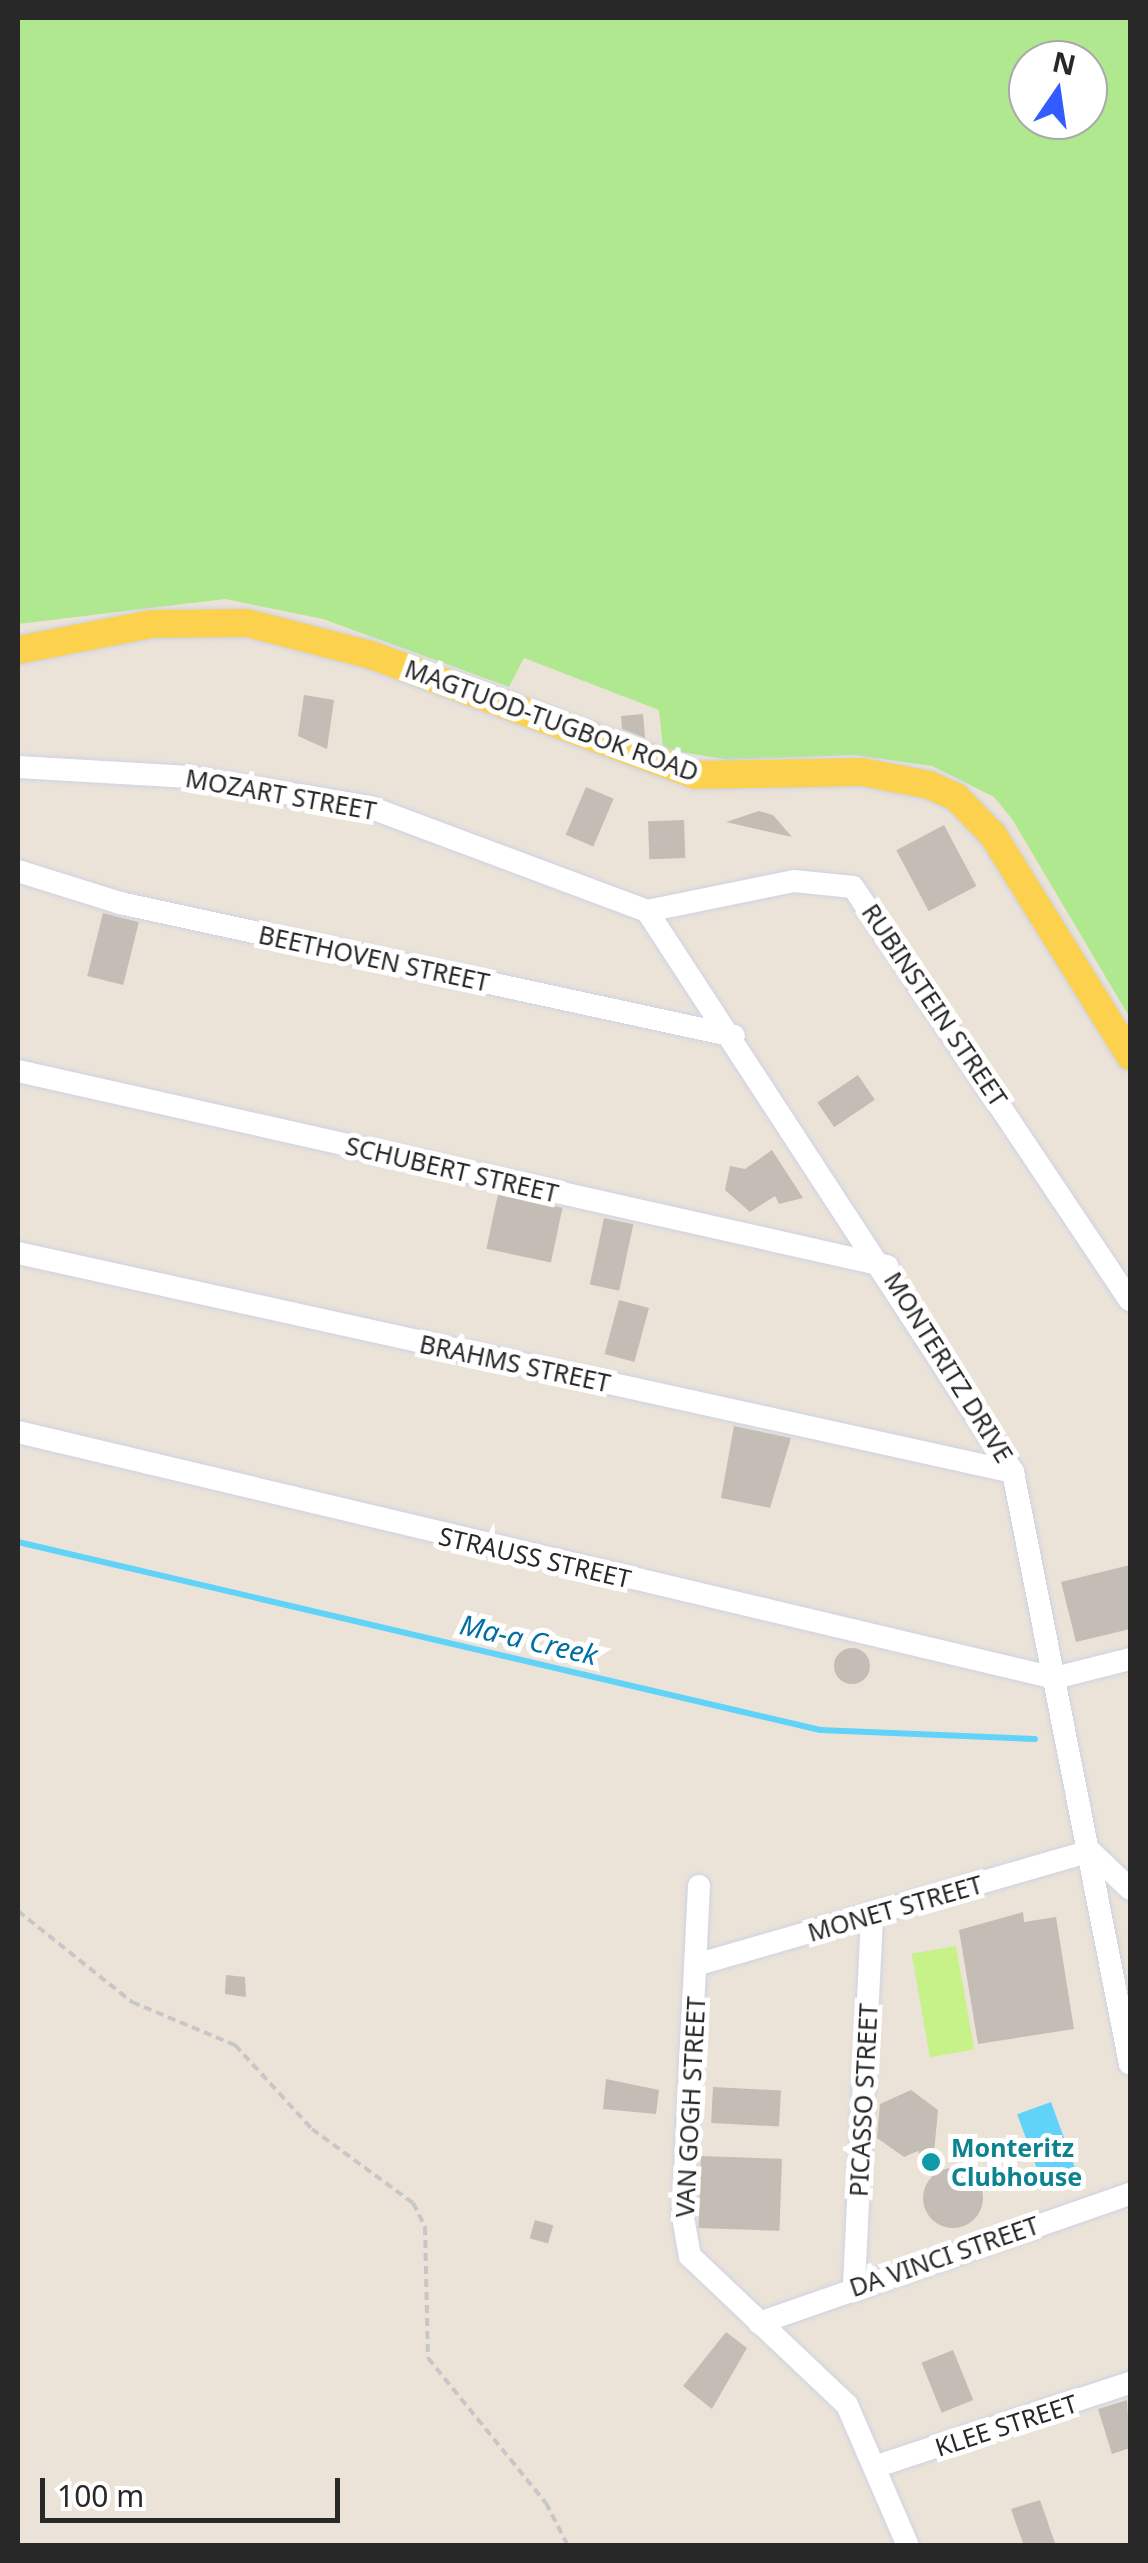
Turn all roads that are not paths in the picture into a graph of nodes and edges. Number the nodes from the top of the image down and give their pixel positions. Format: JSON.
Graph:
{"nodes":[{"id":1,"x":18,"y":650,"type":"edge"},
{"id":2,"x":18,"y":767,"type":"edge"},
{"id":3,"x":18,"y":871,"type":"edge"},
{"id":4,"x":648,"y":911,"type":"junction"},
{"id":5,"x":734,"y":1036,"type":"junction"},
{"id":6,"x":1130,"y":1056,"type":"edge"},
{"id":7,"x":18,"y":1071,"type":"edge"},
{"id":8,"x":18,"y":1254,"type":"edge"},
{"id":9,"x":888,"y":1266,"type":"junction"},
{"id":10,"x":1130,"y":1300,"type":"edge"},
{"id":11,"x":18,"y":1432,"type":"edge"},
{"id":12,"x":1014,"y":1472,"type":"junction"},
{"id":13,"x":1130,"y":1659,"type":"edge"},
{"id":14,"x":1055,"y":1678,"type":"junction"},
{"id":15,"x":1090,"y":1851,"type":"junction"},
{"id":16,"x":699,"y":1886,"type":"dead end"},
{"id":17,"x":1130,"y":1889,"type":"edge"},
{"id":18,"x":872,"y":1914,"type":"junction"},
{"id":19,"x":699,"y":1964,"type":"junction"},
{"id":20,"x":1130,"y":2064,"type":"edge"},
{"id":21,"x":1130,"y":2194,"type":"edge"},
{"id":22,"x":854,"y":2285,"type":"junction"},
{"id":23,"x":759,"y":2323,"type":"junction"},
{"id":24,"x":1130,"y":2384,"type":"edge"},
{"id":25,"x":880,"y":2465,"type":"junction"},
{"id":26,"x":908,"y":2546,"type":"edge"}],
"edges":[{"from":1,"to":6,"type":"main road","name":"MAGTUOD-TUGBOK ROAD"},
{"from":2,"to":4,"type":"street","name":"MOZART STREET"},
{"from":3,"to":5,"type":"street","name":"BEETHOVEN STREET"},
{"from":4,"to":5,"type":"street","name":"MONTERITZ DRIVE"},
{"from":4,"to":10,"type":"street","name":"RUBINSTEIN STREET"},
{"from":5,"to":9,"type":"street","name":"MONTERITZ DRIVE"},
{"from":7,"to":9,"type":"street","name":"SCHUBERT STREET"},
{"from":8,"to":12,"type":"street","name":"BRAHMS STREET"},
{"from":9,"to":12,"type":"street","name":"MONTERITZ DRIVE"},
{"from":11,"to":14,"type":"street","name":"STRAUSS STREET"},
{"from":12,"to":14,"type":"street","name":"MONTERITZ DRIVE"},
{"from":13,"to":14,"type":"street"},
{"from":14,"to":15,"type":"street","name":"MONTERITZ DRIVE"},
{"from":15,"to":17,"type":"street"},
{"from":15,"to":18,"type":"street","name":"MONET STREET"},
{"from":15,"to":20,"type":"street","name":"MONTERITZ DRIVE"},
{"from":16,"to":19,"type":"street","name":"VAN GOGH STREET"},
{"from":18,"to":19,"type":"street","name":"MONET STREET"},
{"from":18,"to":22,"type":"street","name":"PICASSO STREET"},
{"from":19,"to":23,"type":"street","name":"VAN GOGH STREET"},
{"from":21,"to":22,"type":"street","name":"DA VINCI STREET"},
{"from":22,"to":23,"type":"street","name":"DA VINCI STREET"},
{"from":23,"to":25,"type":"street","name":"VAN GOGH STREET"},
{"from":24,"to":25,"type":"street","name":"KLEE STREET"},
{"from":25,"to":26,"type":"street","name":"VAN GOGH STREET"}]}
